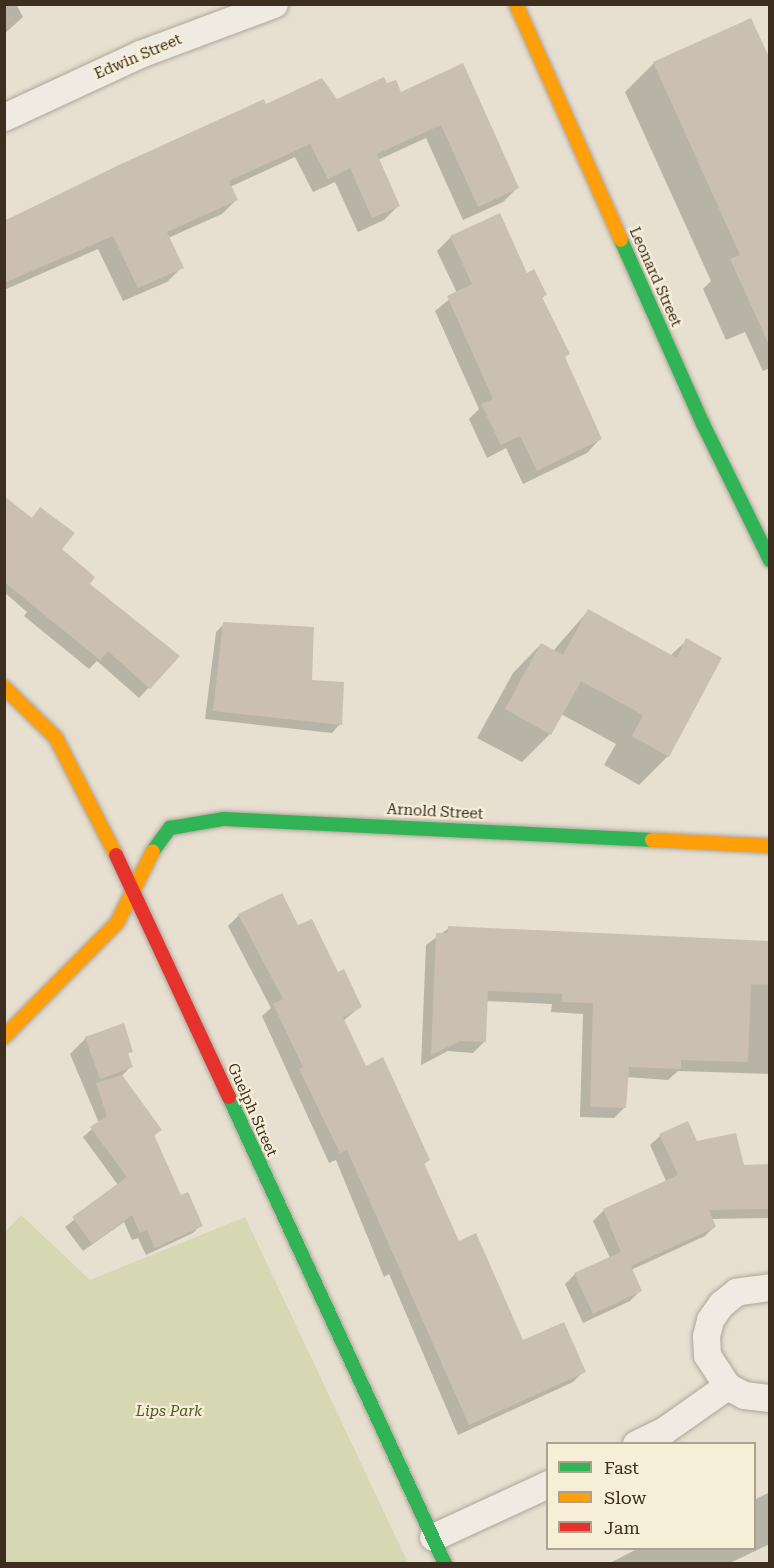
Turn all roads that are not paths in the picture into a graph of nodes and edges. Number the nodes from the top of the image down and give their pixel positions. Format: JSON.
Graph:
{"nodes":[{"id":1,"x":516,"y":4,"type":"edge"},
{"id":2,"x":264,"y":6,"type":"edge"},
{"id":3,"x":4,"y":117,"type":"edge"},
{"id":4,"x":770,"y":560,"type":"edge"},
{"id":5,"x":4,"y":687,"type":"edge"},
{"id":6,"x":770,"y":846,"type":"edge"},
{"id":7,"x":132,"y":887,"type":"junction"},
{"id":8,"x":4,"y":1037,"type":"edge"},
{"id":9,"x":770,"y":1287,"type":"edge"},
{"id":10,"x":727,"y":1386,"type":"junction"},
{"id":11,"x":770,"y":1398,"type":"edge"},
{"id":12,"x":638,"y":1442,"type":"edge"},
{"id":13,"x":546,"y":1485,"type":"edge"},
{"id":14,"x":433,"y":1537,"type":"junction"},
{"id":15,"x":445,"y":1563,"type":"edge"}],
"edges":[{"from":1,"to":4,"type":"street","name":"Leonard Street"},
{"from":2,"to":3,"type":"street","name":"Edwin Street"},
{"from":5,"to":7,"type":"street","name":"Guelph Street"},
{"from":6,"to":7,"type":"street","name":"Arnold Street"},
{"from":7,"to":8,"type":"street","name":"Arnold Street"},
{"from":7,"to":14,"type":"street","name":"Guelph Street"},
{"from":9,"to":10,"type":"street"},
{"from":10,"to":11,"type":"street"},
{"from":10,"to":12,"type":"street"},
{"from":13,"to":14,"type":"street"},
{"from":14,"to":15,"type":"street","name":"Guelph Street"}]}
